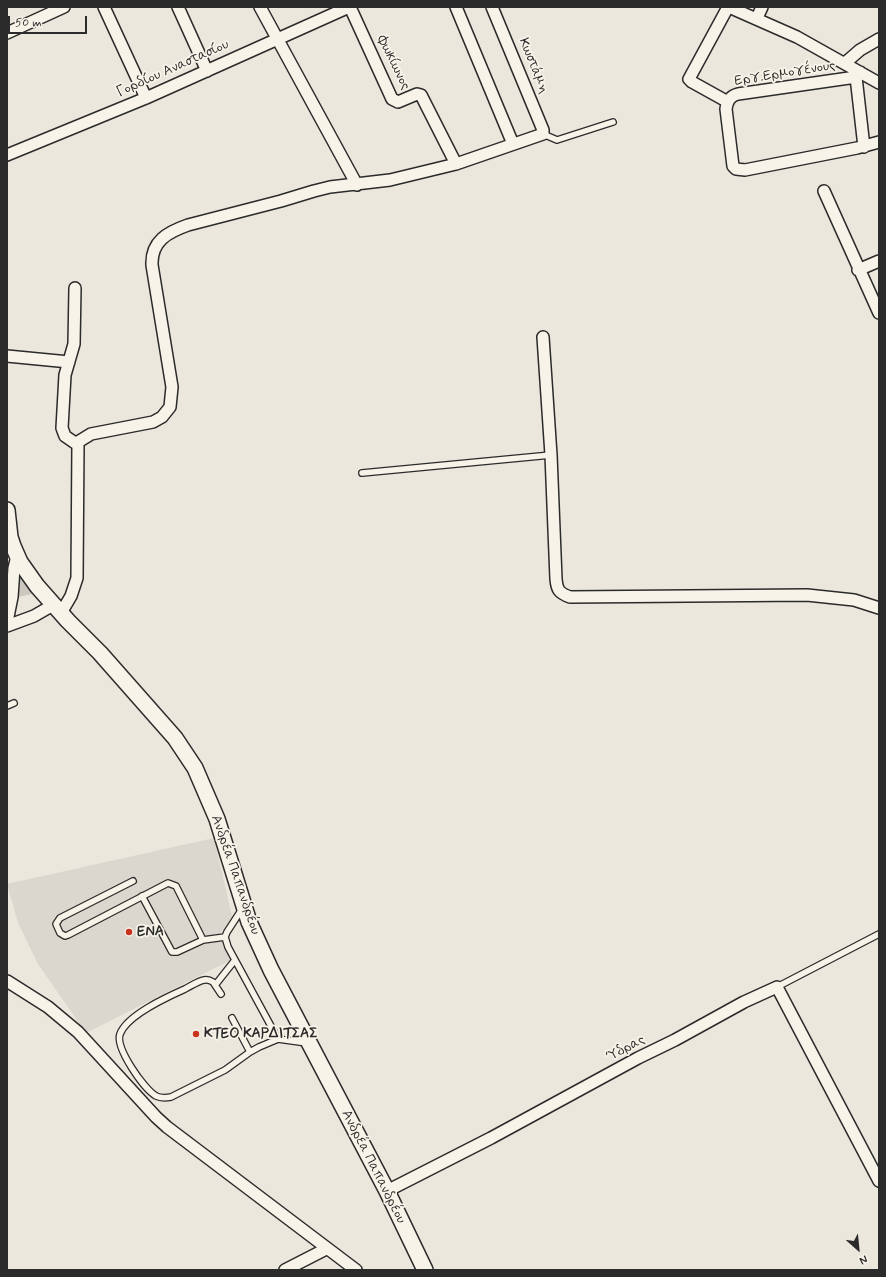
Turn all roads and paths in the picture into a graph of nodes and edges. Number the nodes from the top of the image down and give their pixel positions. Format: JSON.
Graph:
{"nodes":[{"id":1,"x":64,"y":7,"type":"edge"},
{"id":2,"x":104,"y":7,"type":"edge"},
{"id":3,"x":178,"y":7,"type":"edge"},
{"id":4,"x":260,"y":7,"type":"edge"},
{"id":5,"x":350,"y":7,"type":"edge"},
{"id":6,"x":456,"y":7,"type":"edge"},
{"id":7,"x":492,"y":7,"type":"edge"},
{"id":8,"x":728,"y":7,"type":"edge"},
{"id":9,"x":762,"y":7,"type":"edge"},
{"id":10,"x":757,"y":18,"type":"junction"},
{"id":11,"x":7,"y":33,"type":"edge"},
{"id":12,"x":277,"y":39,"type":"junction"},
{"id":13,"x":879,"y":39,"type":"edge"},
{"id":14,"x":845,"y":63,"type":"junction"},
{"id":15,"x":207,"y":71,"type":"junction"},
{"id":16,"x":858,"y":75,"type":"junction"},
{"id":17,"x":879,"y":83,"type":"edge"},
{"id":18,"x":146,"y":98,"type":"junction"},
{"id":19,"x":728,"y":102,"type":"junction"},
{"id":20,"x":613,"y":122,"type":"dead end"},
{"id":21,"x":541,"y":135,"type":"junction"},
{"id":22,"x":879,"y":142,"type":"edge"},
{"id":23,"x":513,"y":144,"type":"junction"},
{"id":24,"x":864,"y":147,"type":"junction"},
{"id":25,"x":7,"y":155,"type":"edge"},
{"id":26,"x":456,"y":164,"type":"junction"},
{"id":27,"x":357,"y":184,"type":"junction"},
{"id":28,"x":824,"y":191,"type":"dead end"},
{"id":29,"x":879,"y":261,"type":"edge"},
{"id":30,"x":858,"y":270,"type":"junction"},
{"id":31,"x":75,"y":288,"type":"dead end"},
{"id":32,"x":879,"y":313,"type":"edge"},
{"id":33,"x":543,"y":337,"type":"dead end"},
{"id":34,"x":7,"y":356,"type":"edge"},
{"id":35,"x":69,"y":362,"type":"junction"},
{"id":36,"x":78,"y":445,"type":"junction"},
{"id":37,"x":551,"y":455,"type":"junction"},
{"id":38,"x":362,"y":473,"type":"dead end"},
{"id":39,"x":7,"y":510,"type":"edge"},
{"id":40,"x":17,"y":556,"type":"junction"},
{"id":41,"x":9,"y":603,"type":"edge"},
{"id":42,"x":879,"y":608,"type":"edge"},
{"id":43,"x":57,"y":609,"type":"junction"},
{"id":44,"x":7,"y":622,"type":"edge"},
{"id":45,"x":7,"y":626,"type":"edge"},
{"id":46,"x":14,"y":703,"type":"dead end"},
{"id":47,"x":7,"y":706,"type":"edge"},
{"id":48,"x":133,"y":881,"type":"dead end"},
{"id":49,"x":142,"y":896,"type":"junction"},
{"id":50,"x":244,"y":907,"type":"junction"},
{"id":51,"x":879,"y":934,"type":"edge"},
{"id":52,"x":225,"y":937,"type":"junction"},
{"id":53,"x":204,"y":940,"type":"junction"},
{"id":54,"x":235,"y":960,"type":"junction"},
{"id":55,"x":7,"y":980,"type":"edge"},
{"id":56,"x":216,"y":984,"type":"junction"},
{"id":57,"x":777,"y":987,"type":"junction"},
{"id":58,"x":221,"y":994,"type":"dead end"},
{"id":59,"x":232,"y":1018,"type":"dead end"},
{"id":60,"x":278,"y":1039,"type":"junction"},
{"id":61,"x":309,"y":1043,"type":"junction"},
{"id":62,"x":250,"y":1052,"type":"junction"},
{"id":63,"x":879,"y":1181,"type":"edge"},
{"id":64,"x":387,"y":1191,"type":"junction"},
{"id":65,"x":326,"y":1248,"type":"junction"},
{"id":66,"x":285,"y":1270,"type":"edge"},
{"id":67,"x":356,"y":1270,"type":"edge"},
{"id":68,"x":425,"y":1270,"type":"edge"}],
"edges":[{"from":1,"to":11,"type":"street"},
{"from":2,"to":18,"type":"street"},
{"from":3,"to":15,"type":"street"},
{"from":4,"to":12,"type":"street"},
{"from":5,"to":12,"type":"street","name":"Γορδίου Αναστασίου"},
{"from":5,"to":26,"type":"street","name":"Φωκίωνος"},
{"from":6,"to":23,"type":"street"},
{"from":7,"to":21,"type":"street","name":"Κωστάμη"},
{"from":8,"to":10,"type":"street"},
{"from":8,"to":19,"type":"street"},
{"from":9,"to":10,"type":"street"},
{"from":10,"to":14,"type":"street"},
{"from":12,"to":15,"type":"street","name":"Γορδίου Αναστασίου"},
{"from":12,"to":27,"type":"street"},
{"from":13,"to":14,"type":"street"},
{"from":14,"to":16,"type":"street"},
{"from":15,"to":18,"type":"street","name":"Γορδίου Αναστασίου"},
{"from":16,"to":17,"type":"street"},
{"from":16,"to":19,"type":"street","name":"Εργ.Ερμογένους"},
{"from":16,"to":24,"type":"street","name":"Εργ.Ερμογένους"},
{"from":18,"to":25,"type":"street","name":"Γορδίου Αναστασίου"},
{"from":19,"to":24,"type":"street","name":"Εργ.Ερμογένους"},
{"from":20,"to":21,"type":"lane"},
{"from":21,"to":23,"type":"street"},
{"from":22,"to":24,"type":"street","name":"Εργ.Ερμογένους"},
{"from":23,"to":26,"type":"street"},
{"from":26,"to":27,"type":"street"},
{"from":27,"to":36,"type":"street"},
{"from":28,"to":30,"type":"street"},
{"from":29,"to":30,"type":"street"},
{"from":30,"to":32,"type":"street"},
{"from":31,"to":35,"type":"street"},
{"from":33,"to":37,"type":"street"},
{"from":34,"to":35,"type":"street"},
{"from":35,"to":36,"type":"street"},
{"from":36,"to":43,"type":"street"},
{"from":37,"to":38,"type":"lane"},
{"from":37,"to":42,"type":"street"},
{"from":39,"to":40,"type":"main road","name":"Ανδρέα Παπανδρέου"},
{"from":40,"to":41,"type":"street"},
{"from":40,"to":43,"type":"main road","name":"Ανδρέα Παπανδρέου"},
{"from":41,"to":44,"type":"street"},
{"from":43,"to":45,"type":"street"},
{"from":43,"to":50,"type":"main road","name":"Ανδρέα Παπανδρέου"},
{"from":46,"to":47,"type":"lane"},
{"from":48,"to":49,"type":"lane"},
{"from":49,"to":53,"type":"lane"},
{"from":49,"to":53,"type":"lane"},
{"from":50,"to":52,"type":"lane"},
{"from":50,"to":61,"type":"main road","name":"Ανδρέα Παπανδρέου"},
{"from":51,"to":57,"type":"lane","name":"Ύδρας"},
{"from":52,"to":53,"type":"lane"},
{"from":52,"to":54,"type":"lane"},
{"from":54,"to":56,"type":"lane"},
{"from":54,"to":60,"type":"lane"},
{"from":55,"to":65,"type":"street"},
{"from":56,"to":58,"type":"lane"},
{"from":56,"to":62,"type":"lane"},
{"from":57,"to":63,"type":"street"},
{"from":57,"to":64,"type":"street","name":"Ύδρας"},
{"from":59,"to":62,"type":"lane"},
{"from":60,"to":61,"type":"lane"},
{"from":60,"to":62,"type":"lane"},
{"from":61,"to":64,"type":"main road","name":"Ανδρέα Παπανδρέου"},
{"from":64,"to":68,"type":"main road","name":"Ανδρέα Παπανδρέου"},
{"from":65,"to":66,"type":"street"},
{"from":65,"to":67,"type":"street"}]}
